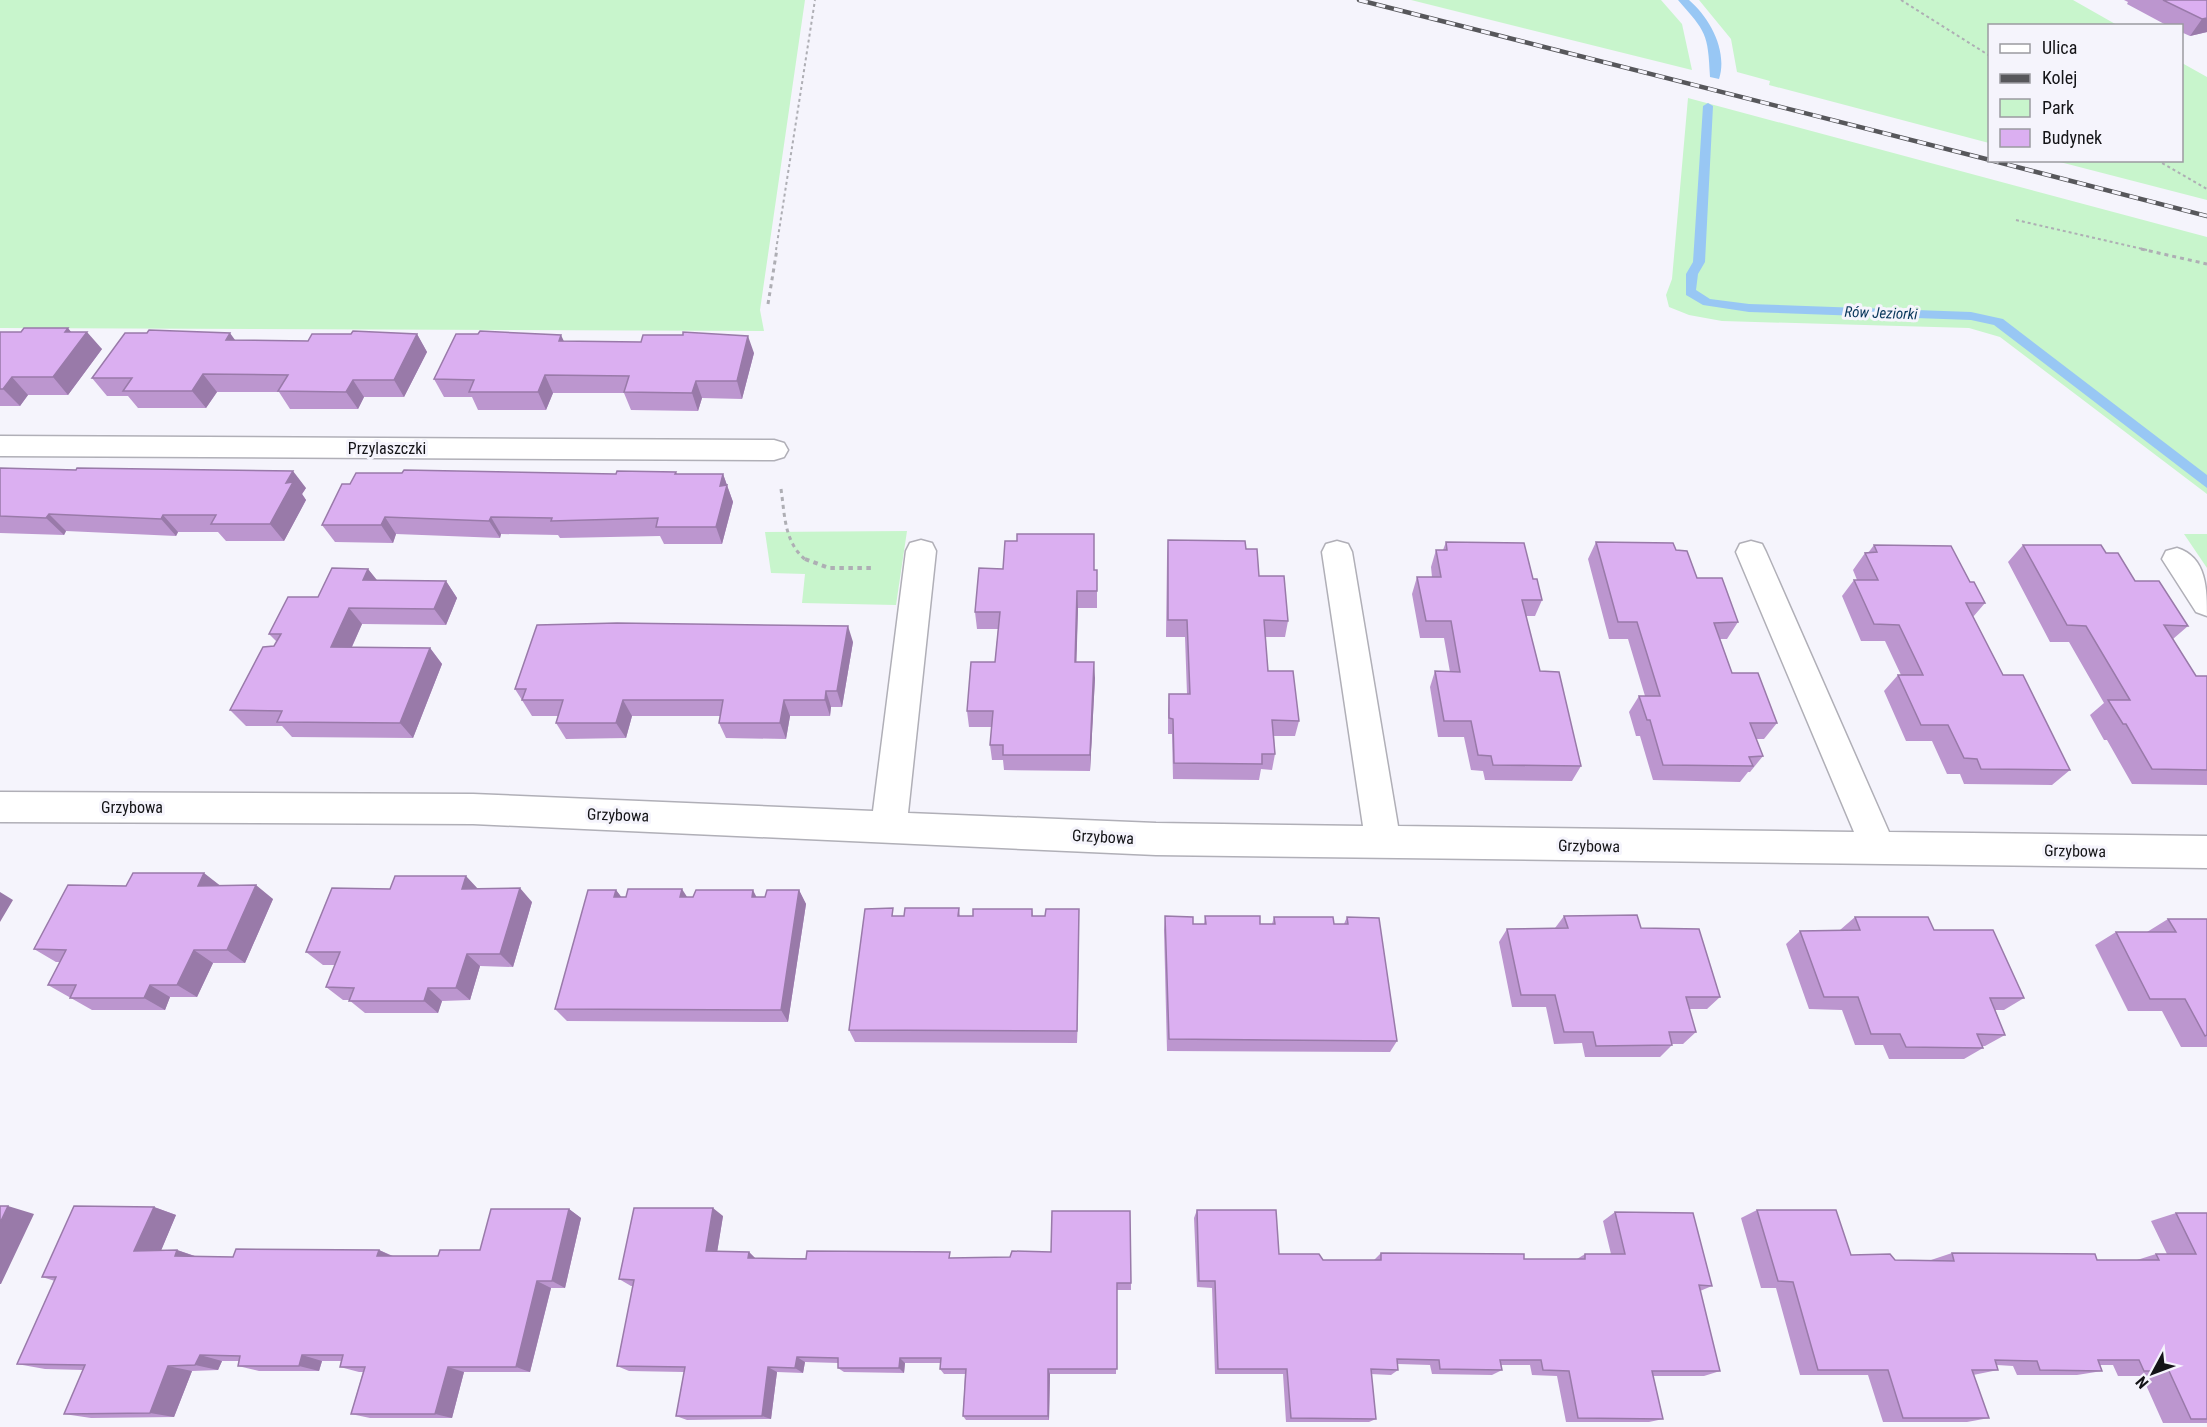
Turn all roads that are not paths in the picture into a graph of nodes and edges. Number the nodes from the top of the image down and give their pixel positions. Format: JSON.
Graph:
{"nodes":[{"id":1,"x":0,"y":446,"type":"edge"},
{"id":2,"x":774,"y":450,"type":"road end"},
{"id":3,"x":921,"y":551,"type":"dead end"},
{"id":4,"x":1337,"y":552,"type":"dead end"},
{"id":5,"x":1751,"y":552,"type":"dead end"},
{"id":6,"x":2177,"y":559,"type":"dead end"},
{"id":7,"x":2207,"y":604,"type":"edge"},
{"id":8,"x":0,"y":807,"type":"edge"},
{"id":9,"x":889,"y":826,"type":"junction"},
{"id":10,"x":1383,"y":843,"type":"junction"},
{"id":11,"x":1879,"y":849,"type":"junction"},
{"id":12,"x":2207,"y":852,"type":"edge"}],
"edges":[{"from":1,"to":2,"type":"street","name":"Przylaszczki"},
{"from":3,"to":9,"type":"street"},
{"from":4,"to":10,"type":"street"},
{"from":5,"to":11,"type":"street"},
{"from":6,"to":7,"type":"street"},
{"from":8,"to":9,"type":"street","name":"Grzybowa"},
{"from":9,"to":10,"type":"street","name":"Grzybowa"},
{"from":10,"to":11,"type":"street","name":"Grzybowa"},
{"from":11,"to":12,"type":"street","name":"Grzybowa"}]}
